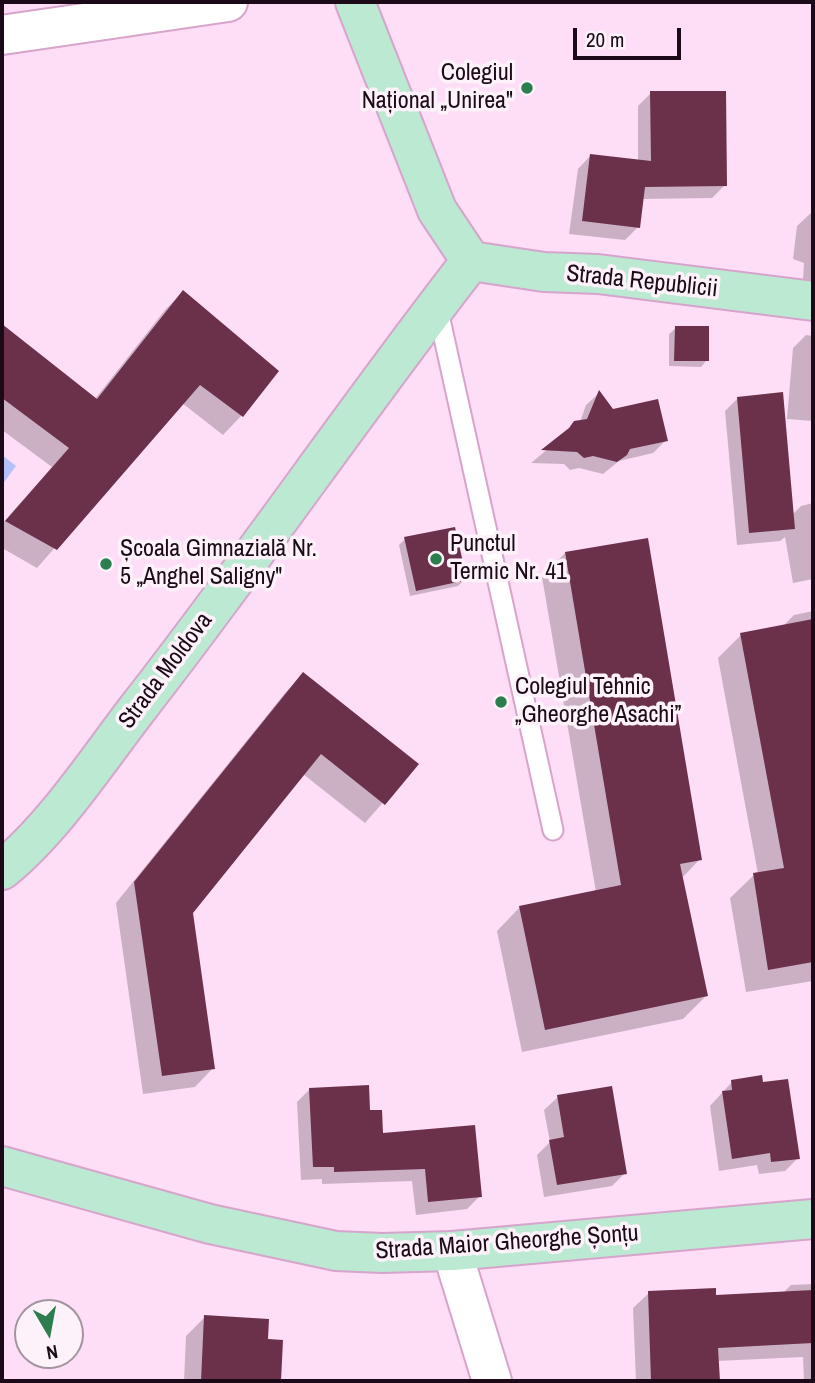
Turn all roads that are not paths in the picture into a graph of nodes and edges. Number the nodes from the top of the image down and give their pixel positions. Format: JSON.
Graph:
{"nodes":[{"id":1,"x":228,"y":2,"type":"edge"},
{"id":2,"x":355,"y":2,"type":"edge"},
{"id":3,"x":2,"y":35,"type":"edge"},
{"id":4,"x":471,"y":261,"type":"junction"},
{"id":5,"x":813,"y":302,"type":"edge"},
{"id":6,"x":437,"y":305,"type":"junction"},
{"id":7,"x":553,"y":830,"type":"dead end"},
{"id":8,"x":2,"y":870,"type":"edge"},
{"id":9,"x":2,"y":1167,"type":"edge"},
{"id":10,"x":813,"y":1219,"type":"edge"},
{"id":11,"x":452,"y":1251,"type":"junction"},
{"id":12,"x":492,"y":1381,"type":"edge"}],
"edges":[{"from":1,"to":3,"type":"street"},
{"from":2,"to":4,"type":"main road"},
{"from":4,"to":5,"type":"main road","name":"Strada Republicii"},
{"from":4,"to":6,"type":"main road","name":"Strada Moldova"},
{"from":6,"to":7,"type":"lane"},
{"from":6,"to":8,"type":"main road","name":"Strada Moldova"},
{"from":9,"to":11,"type":"main road","name":"Strada Maior Gheorghe Șonțu"},
{"from":10,"to":11,"type":"main road","name":"Strada Maior Gheorghe Șonțu"},
{"from":11,"to":12,"type":"street"}]}
